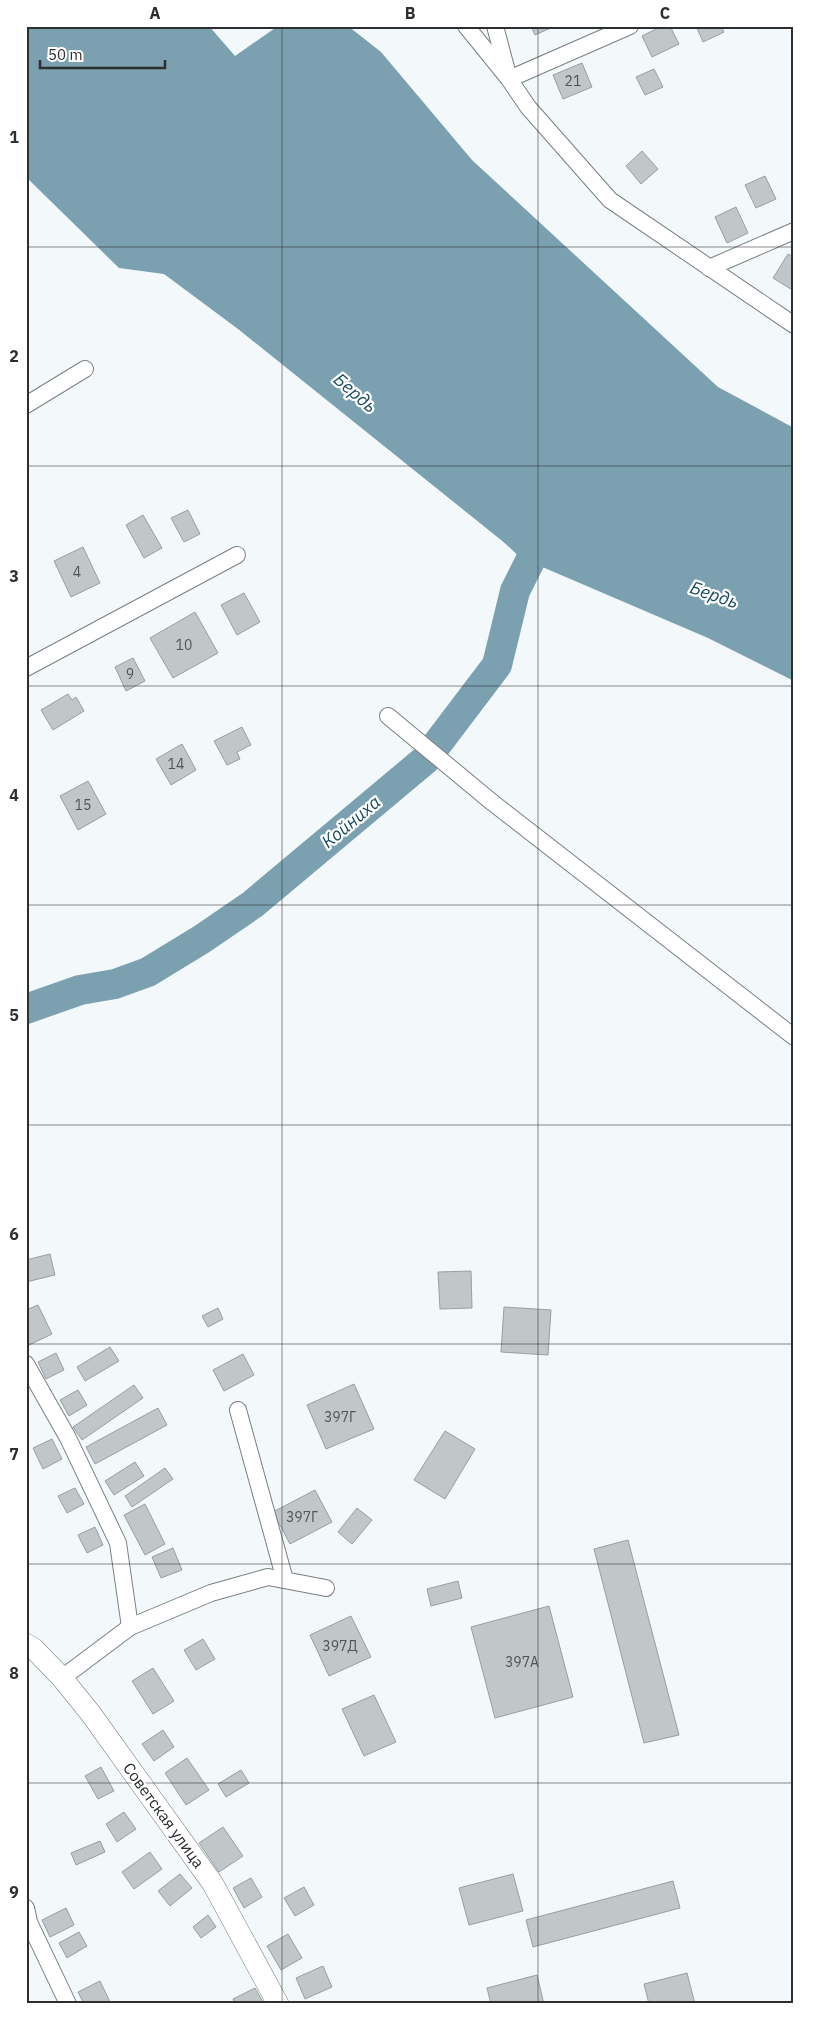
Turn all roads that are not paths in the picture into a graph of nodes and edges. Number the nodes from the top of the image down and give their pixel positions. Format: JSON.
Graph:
{"nodes":[{"id":1,"x":466,"y":26,"type":"edge"},
{"id":2,"x":495,"y":26,"type":"edge"},
{"id":3,"x":630,"y":26,"type":"edge"},
{"id":4,"x":509,"y":79,"type":"junction"},
{"id":5,"x":794,"y":232,"type":"edge"},
{"id":6,"x":709,"y":268,"type":"junction"},
{"id":7,"x":794,"y":325,"type":"edge"},
{"id":8,"x":85,"y":369,"type":"dead end"},
{"id":9,"x":26,"y":404,"type":"edge"},
{"id":10,"x":237,"y":555,"type":"dead end"},
{"id":11,"x":26,"y":668,"type":"edge"},
{"id":12,"x":388,"y":716,"type":"dead end"},
{"id":13,"x":794,"y":1037,"type":"edge"},
{"id":14,"x":26,"y":1364,"type":"edge"},
{"id":15,"x":238,"y":1410,"type":"dead end"},
{"id":16,"x":285,"y":1580,"type":"junction"},
{"id":17,"x":326,"y":1588,"type":"dead end"},
{"id":18,"x":130,"y":1627,"type":"junction"},
{"id":19,"x":29,"y":1651,"type":"edge"},
{"id":20,"x":62,"y":1678,"type":"junction"},
{"id":21,"x":26,"y":1908,"type":"edge"},
{"id":22,"x":68,"y":2004,"type":"edge"},
{"id":23,"x":278,"y":2004,"type":"edge"}],
"edges":[{"from":1,"to":4,"type":"street"},
{"from":2,"to":4,"type":"street"},
{"from":3,"to":4,"type":"street"},
{"from":4,"to":6,"type":"street"},
{"from":5,"to":6,"type":"street"},
{"from":6,"to":7,"type":"street"},
{"from":8,"to":9,"type":"street"},
{"from":10,"to":11,"type":"street"},
{"from":12,"to":13,"type":"street"},
{"from":14,"to":18,"type":"street"},
{"from":15,"to":16,"type":"street"},
{"from":16,"to":17,"type":"street"},
{"from":16,"to":18,"type":"street"},
{"from":18,"to":20,"type":"street"},
{"from":19,"to":20,"type":"main road","name":"Советская улица"},
{"from":20,"to":23,"type":"main road","name":"Советская улица"},
{"from":21,"to":22,"type":"street"}]}
